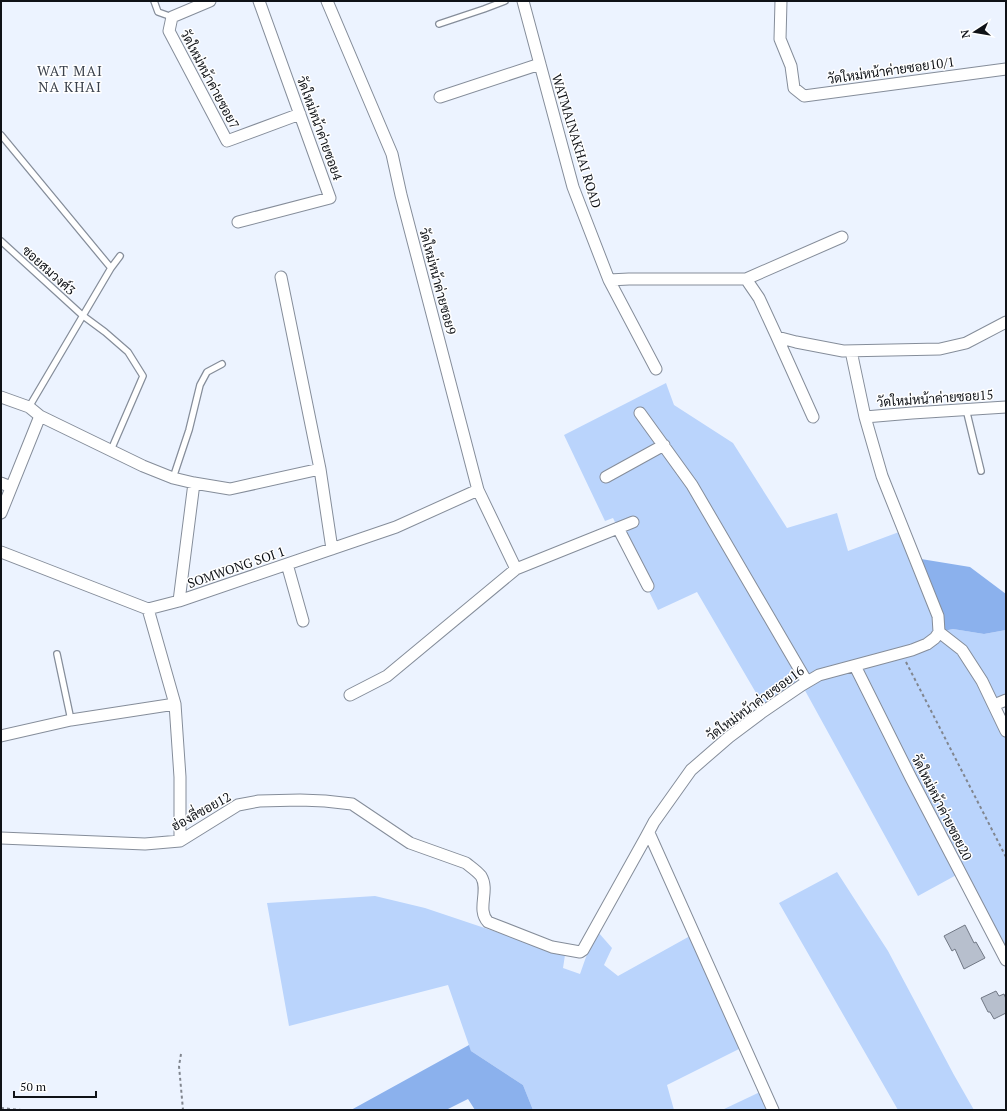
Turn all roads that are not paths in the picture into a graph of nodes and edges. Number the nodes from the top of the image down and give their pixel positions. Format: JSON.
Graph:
{"nodes":[{"id":1,"x":154,"y":1,"type":"edge"},
{"id":2,"x":210,"y":1,"type":"edge"},
{"id":3,"x":259,"y":1,"type":"edge"},
{"id":4,"x":326,"y":1,"type":"edge"},
{"id":5,"x":506,"y":1,"type":"edge"},
{"id":6,"x":523,"y":1,"type":"edge"},
{"id":7,"x":781,"y":1,"type":"edge"},
{"id":8,"x":172,"y":17,"type":"junction"},
{"id":9,"x":439,"y":24,"type":"dead end"},
{"id":10,"x":540,"y":64,"type":"junction"},
{"id":11,"x":1006,"y":69,"type":"edge"},
{"id":12,"x":440,"y":97,"type":"dead end"},
{"id":13,"x":300,"y":114,"type":"junction"},
{"id":14,"x":1,"y":135,"type":"edge"},
{"id":15,"x":238,"y":222,"type":"dead end"},
{"id":16,"x":842,"y":238,"type":"dead end"},
{"id":17,"x":1,"y":241,"type":"edge"},
{"id":18,"x":120,"y":256,"type":"dead end"},
{"id":19,"x":111,"y":268,"type":"junction"},
{"id":20,"x":281,"y":277,"type":"dead end"},
{"id":21,"x":746,"y":279,"type":"junction"},
{"id":22,"x":609,"y":280,"type":"junction"},
{"id":23,"x":82,"y":315,"type":"junction"},
{"id":24,"x":1006,"y":322,"type":"edge"},
{"id":25,"x":777,"y":337,"type":"junction"},
{"id":26,"x":851,"y":351,"type":"junction"},
{"id":27,"x":222,"y":364,"type":"dead end"},
{"id":28,"x":656,"y":369,"type":"dead end"},
{"id":29,"x":1,"y":397,"type":"edge"},
{"id":30,"x":29,"y":407,"type":"junction"},
{"id":31,"x":1006,"y":407,"type":"edge"},
{"id":32,"x":966,"y":409,"type":"junction"},
{"id":33,"x":640,"y":413,"type":"dead end"},
{"id":34,"x":40,"y":416,"type":"junction"},
{"id":35,"x":813,"y":417,"type":"dead end"},
{"id":36,"x":865,"y":417,"type":"junction"},
{"id":37,"x":664,"y":445,"type":"junction"},
{"id":38,"x":111,"y":450,"type":"junction"},
{"id":39,"x":320,"y":469,"type":"junction"},
{"id":40,"x":981,"y":472,"type":"dead end"},
{"id":41,"x":606,"y":477,"type":"dead end"},
{"id":42,"x":173,"y":478,"type":"junction"},
{"id":43,"x":194,"y":483,"type":"junction"},
{"id":44,"x":6,"y":485,"type":"edge"},
{"id":45,"x":478,"y":490,"type":"junction"},
{"id":46,"x":1,"y":513,"type":"edge"},
{"id":47,"x":633,"y":522,"type":"dead end"},
{"id":48,"x":618,"y":528,"type":"junction"},
{"id":49,"x":332,"y":549,"type":"junction"},
{"id":50,"x":1,"y":552,"type":"edge"},
{"id":51,"x":287,"y":564,"type":"junction"},
{"id":52,"x":516,"y":570,"type":"junction"},
{"id":53,"x":648,"y":586,"type":"dead end"},
{"id":54,"x":179,"y":601,"type":"junction"},
{"id":55,"x":148,"y":609,"type":"junction"},
{"id":56,"x":303,"y":621,"type":"dead end"},
{"id":57,"x":939,"y":632,"type":"junction"},
{"id":58,"x":57,"y":654,"type":"dead end"},
{"id":59,"x":855,"y":666,"type":"junction"},
{"id":60,"x":807,"y":682,"type":"junction"},
{"id":61,"x":350,"y":695,"type":"dead end"},
{"id":62,"x":1006,"y":700,"type":"edge"},
{"id":63,"x":175,"y":704,"type":"junction"},
{"id":64,"x":994,"y":705,"type":"junction"},
{"id":65,"x":72,"y":720,"type":"junction"},
{"id":66,"x":1006,"y":732,"type":"edge"},
{"id":67,"x":1,"y":736,"type":"edge"},
{"id":68,"x":649,"y":833,"type":"junction"},
{"id":69,"x":1,"y":838,"type":"edge"},
{"id":70,"x":180,"y":841,"type":"junction"},
{"id":71,"x":483,"y":881,"type":"joint"},
{"id":72,"x":1006,"y":960,"type":"edge"},
{"id":73,"x":773,"y":1110,"type":"edge"}],
"edges":[{"from":1,"to":8,"type":"lane"},
{"from":2,"to":8,"type":"street","name":"วัดใหม่หน้าค่ายซอย7"},
{"from":3,"to":13,"type":"street","name":"วัดใหม่หน้าค่ายซอย4"},
{"from":4,"to":45,"type":"street","name":"วัดใหม่หน้าค่ายซอย9"},
{"from":5,"to":9,"type":"lane"},
{"from":6,"to":10,"type":"street","name":"WATMAINAKHAI ROAD"},
{"from":7,"to":11,"type":"street","name":"วัดใหม่หน้าค่ายซอย10/1"},
{"from":8,"to":13,"type":"street","name":"วัดใหม่หน้าค่ายซอย7"},
{"from":10,"to":12,"type":"street"},
{"from":10,"to":22,"type":"street","name":"WATMAINAKHAI ROAD"},
{"from":13,"to":15,"type":"street","name":"วัดใหม่หน้าค่ายซอย4"},
{"from":14,"to":19,"type":"lane"},
{"from":16,"to":21,"type":"street"},
{"from":17,"to":23,"type":"lane","name":"ซอยสมวงศ์3"},
{"from":18,"to":19,"type":"lane"},
{"from":19,"to":23,"type":"lane"},
{"from":20,"to":39,"type":"street"},
{"from":21,"to":22,"type":"street"},
{"from":21,"to":25,"type":"street"},
{"from":22,"to":28,"type":"street","name":"WATMAINAKHAI ROAD"},
{"from":23,"to":30,"type":"lane"},
{"from":23,"to":38,"type":"lane","name":"ซอยสมวงศ์3"},
{"from":24,"to":26,"type":"street"},
{"from":25,"to":26,"type":"street"},
{"from":25,"to":35,"type":"street"},
{"from":26,"to":36,"type":"street"},
{"from":27,"to":42,"type":"lane"},
{"from":29,"to":30,"type":"street"},
{"from":30,"to":34,"type":"street"},
{"from":31,"to":32,"type":"street","name":"วัดใหม่หน้าค่ายซอย15"},
{"from":32,"to":36,"type":"street","name":"วัดใหม่หน้าค่ายซอย15"},
{"from":32,"to":40,"type":"lane"},
{"from":33,"to":37,"type":"street"},
{"from":34,"to":38,"type":"street"},
{"from":34,"to":44,"type":"street"},
{"from":36,"to":57,"type":"street"},
{"from":37,"to":41,"type":"street"},
{"from":37,"to":60,"type":"street"},
{"from":38,"to":42,"type":"street"},
{"from":39,"to":43,"type":"street"},
{"from":39,"to":49,"type":"street"},
{"from":42,"to":43,"type":"street"},
{"from":43,"to":54,"type":"street"},
{"from":44,"to":46,"type":"street"},
{"from":45,"to":49,"type":"street","name":"SOMWONG SOI 1"},
{"from":45,"to":52,"type":"street","name":"วัดใหม่หน้าค่ายซอย9"},
{"from":47,"to":48,"type":"street"},
{"from":48,"to":52,"type":"street"},
{"from":48,"to":53,"type":"street"},
{"from":49,"to":51,"type":"street","name":"SOMWONG SOI 1"},
{"from":50,"to":55,"type":"street"},
{"from":51,"to":54,"type":"street","name":"SOMWONG SOI 1"},
{"from":51,"to":56,"type":"street"},
{"from":52,"to":61,"type":"street"},
{"from":54,"to":55,"type":"street","name":"SOMWONG SOI 1"},
{"from":55,"to":63,"type":"street"},
{"from":57,"to":59,"type":"street","name":"วัดใหม่หน้าค่ายซอย16"},
{"from":57,"to":64,"type":"street"},
{"from":58,"to":65,"type":"lane"},
{"from":59,"to":60,"type":"street","name":"วัดใหม่หน้าค่ายซอย16"},
{"from":59,"to":72,"type":"street","name":"วัดใหม่หน้าค่ายซอย20"},
{"from":60,"to":68,"type":"street","name":"วัดใหม่หน้าค่ายซอย16"},
{"from":62,"to":64,"type":"street"},
{"from":63,"to":65,"type":"street"},
{"from":63,"to":70,"type":"street"},
{"from":64,"to":66,"type":"street"},
{"from":65,"to":67,"type":"street"},
{"from":68,"to":71,"type":"street","name":"วัดใหม่หน้าค่ายซอย16"},
{"from":68,"to":73,"type":"street"},
{"from":69,"to":70,"type":"street","name":"ฮ่องลี่ซอย12"},
{"from":70,"to":71,"type":"street","name":"ฮ่องลี่ซอย12"}]}
